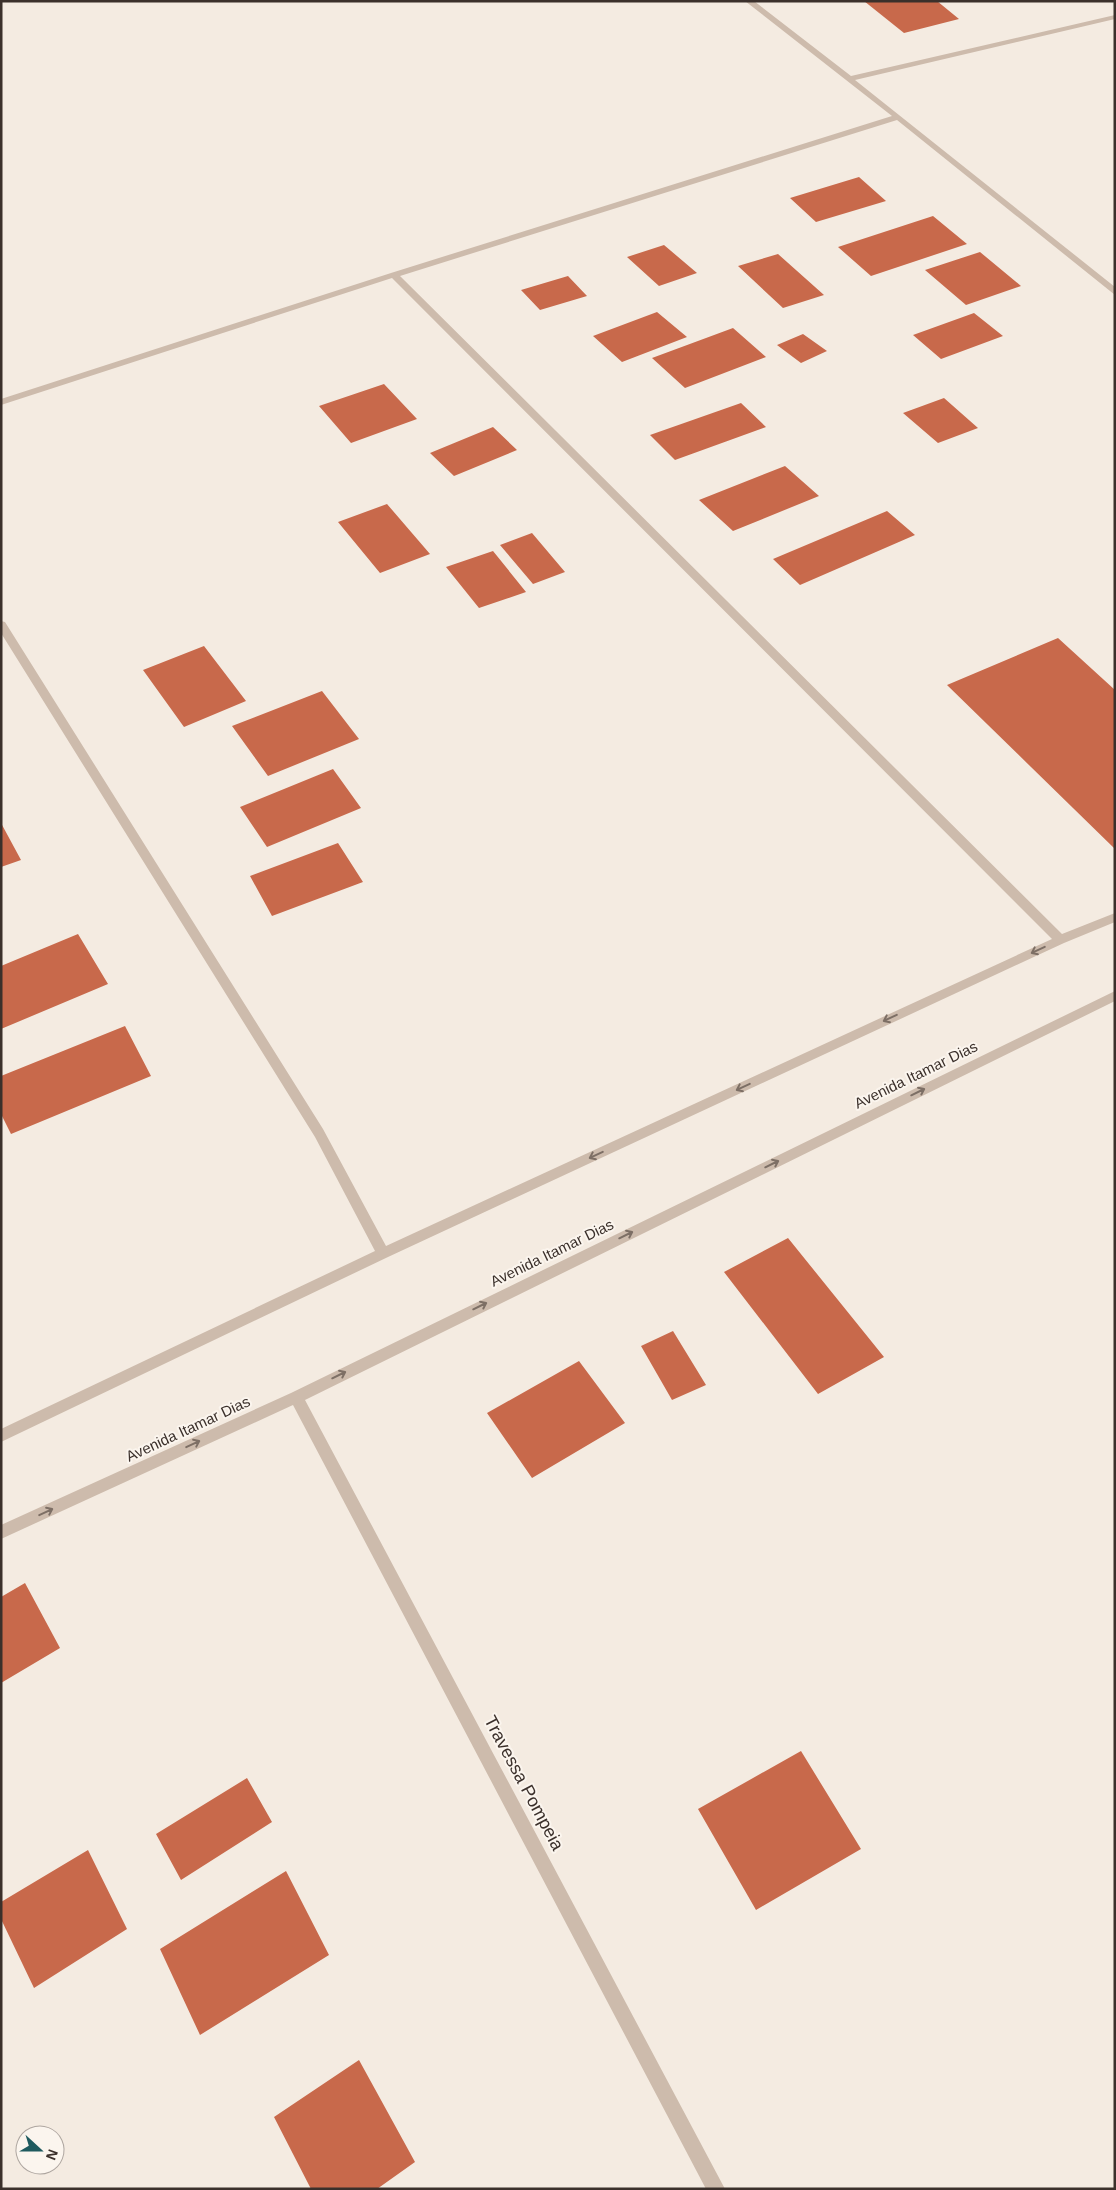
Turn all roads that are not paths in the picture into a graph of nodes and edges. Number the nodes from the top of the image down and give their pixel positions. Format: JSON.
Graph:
{"nodes":[{"id":1,"x":749,"y":1,"type":"edge"},
{"id":2,"x":1115,"y":17,"type":"edge"},
{"id":3,"x":849,"y":79,"type":"junction"},
{"id":4,"x":898,"y":117,"type":"junction"},
{"id":5,"x":394,"y":275,"type":"junction"},
{"id":6,"x":1115,"y":292,"type":"edge"},
{"id":7,"x":1,"y":402,"type":"edge"},
{"id":8,"x":1,"y":624,"type":"edge"},
{"id":9,"x":1115,"y":917,"type":"edge"},
{"id":10,"x":1060,"y":940,"type":"junction"},
{"id":11,"x":1115,"y":996,"type":"edge"},
{"id":12,"x":382,"y":1253,"type":"junction"},
{"id":13,"x":296,"y":1397,"type":"junction"},
{"id":14,"x":1,"y":1436,"type":"edge"},
{"id":15,"x":1,"y":1532,"type":"edge"},
{"id":16,"x":716,"y":2189,"type":"edge"}],
"edges":[{"from":1,"to":3,"type":"street"},
{"from":2,"to":3,"type":"street"},
{"from":3,"to":4,"type":"street"},
{"from":4,"to":5,"type":"street"},
{"from":4,"to":6,"type":"street"},
{"from":5,"to":7,"type":"street"},
{"from":5,"to":10,"type":"street"},
{"from":8,"to":12,"type":"street"},
{"from":9,"to":10,"type":"street"},
{"from":10,"to":12,"type":"street","one_way":true},
{"from":13,"to":11,"type":"street","name":"Avenida Itamar Dias","one_way":true},
{"from":12,"to":14,"type":"street"},
{"from":15,"to":13,"type":"street","name":"Avenida Itamar Dias","one_way":true},
{"from":13,"to":16,"type":"street","name":"Travessa Pompeia"}]}
